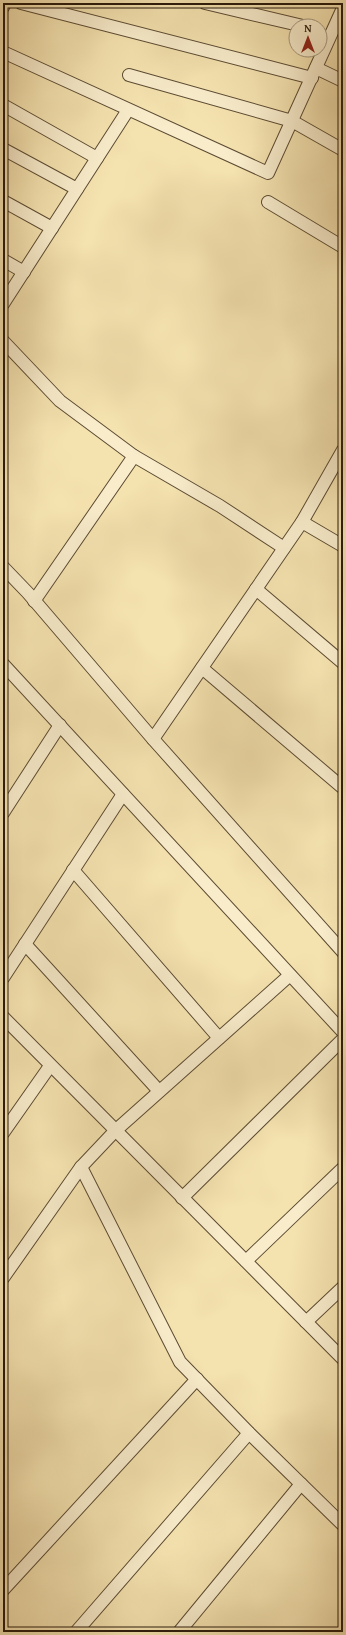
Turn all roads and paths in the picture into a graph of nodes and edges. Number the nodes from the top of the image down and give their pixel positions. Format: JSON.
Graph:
{"nodes":[{"id":1,"x":5,"y":3,"type":"edge"},
{"id":2,"x":21,"y":3,"type":"edge"},
{"id":3,"x":205,"y":3,"type":"edge"},
{"id":4,"x":3,"y":7,"type":"edge"},
{"id":5,"x":343,"y":8,"type":"edge"},
{"id":6,"x":288,"y":22,"type":"edge"},
{"id":7,"x":328,"y":28,"type":"edge"},
{"id":8,"x":3,"y":52,"type":"edge"},
{"id":9,"x":318,"y":58,"type":"edge"},
{"id":10,"x":314,"y":73,"type":"junction"},
{"id":11,"x":129,"y":75,"type":"dead end"},
{"id":12,"x":343,"y":82,"type":"edge"},
{"id":13,"x":3,"y":105,"type":"edge"},
{"id":14,"x":128,"y":110,"type":"junction"},
{"id":15,"x":292,"y":121,"type":"junction"},
{"id":16,"x":3,"y":148,"type":"edge"},
{"id":17,"x":343,"y":150,"type":"edge"},
{"id":18,"x":97,"y":158,"type":"junction"},
{"id":19,"x":77,"y":189,"type":"junction"},
{"id":20,"x":3,"y":201,"type":"edge"},
{"id":21,"x":268,"y":202,"type":"dead end"},
{"id":22,"x":52,"y":228,"type":"junction"},
{"id":23,"x":343,"y":247,"type":"edge"},
{"id":24,"x":3,"y":260,"type":"edge"},
{"id":25,"x":24,"y":272,"type":"junction"},
{"id":26,"x":3,"y":304,"type":"edge"},
{"id":27,"x":3,"y":341,"type":"edge"},
{"id":28,"x":343,"y":450,"type":"edge"},
{"id":29,"x":134,"y":456,"type":"junction"},
{"id":30,"x":302,"y":522,"type":"junction"},
{"id":31,"x":343,"y":546,"type":"edge"},
{"id":32,"x":284,"y":548,"type":"junction"},
{"id":33,"x":3,"y":567,"type":"edge"},
{"id":34,"x":256,"y":589,"type":"junction"},
{"id":35,"x":34,"y":601,"type":"junction"},
{"id":36,"x":343,"y":663,"type":"edge"},
{"id":37,"x":3,"y":664,"type":"edge"},
{"id":38,"x":202,"y":668,"type":"junction"},
{"id":39,"x":60,"y":726,"type":"junction"},
{"id":40,"x":153,"y":739,"type":"junction"},
{"id":41,"x":343,"y":788,"type":"edge"},
{"id":42,"x":123,"y":794,"type":"junction"},
{"id":43,"x":3,"y":813,"type":"edge"},
{"id":44,"x":73,"y":870,"type":"junction"},
{"id":45,"x":25,"y":944,"type":"junction"},
{"id":46,"x":343,"y":952,"type":"edge"},
{"id":47,"x":290,"y":975,"type":"junction"},
{"id":48,"x":3,"y":978,"type":"edge"},
{"id":49,"x":3,"y":1017,"type":"edge"},
{"id":50,"x":343,"y":1032,"type":"edge"},
{"id":51,"x":219,"y":1038,"type":"junction"},
{"id":52,"x":343,"y":1039,"type":"edge"},
{"id":53,"x":50,"y":1066,"type":"junction"},
{"id":54,"x":160,"y":1091,"type":"junction"},
{"id":55,"x":114,"y":1131,"type":"junction"},
{"id":56,"x":3,"y":1132,"type":"edge"},
{"id":57,"x":81,"y":1167,"type":"junction"},
{"id":58,"x":343,"y":1168,"type":"edge"},
{"id":59,"x":182,"y":1198,"type":"junction"},
{"id":60,"x":246,"y":1261,"type":"junction"},
{"id":61,"x":3,"y":1278,"type":"edge"},
{"id":62,"x":343,"y":1287,"type":"edge"},
{"id":63,"x":306,"y":1322,"type":"junction"},
{"id":64,"x":343,"y":1359,"type":"edge"},
{"id":65,"x":197,"y":1379,"type":"junction"},
{"id":66,"x":249,"y":1433,"type":"junction"},
{"id":67,"x":301,"y":1484,"type":"junction"},
{"id":68,"x":343,"y":1525,"type":"edge"},
{"id":69,"x":3,"y":1590,"type":"edge"},
{"id":70,"x":76,"y":1632,"type":"edge"},
{"id":71,"x":179,"y":1632,"type":"edge"}],
"edges":[{"from":1,"to":4,"type":"street"},
{"from":2,"to":10,"type":"street"},
{"from":3,"to":6,"type":"street"},
{"from":5,"to":7,"type":"street"},
{"from":8,"to":14,"type":"street"},
{"from":9,"to":10,"type":"street"},
{"from":10,"to":12,"type":"street"},
{"from":10,"to":15,"type":"street"},
{"from":11,"to":15,"type":"street"},
{"from":13,"to":18,"type":"street"},
{"from":14,"to":15,"type":"street"},
{"from":14,"to":18,"type":"street"},
{"from":15,"to":17,"type":"street"},
{"from":16,"to":19,"type":"street"},
{"from":18,"to":19,"type":"street"},
{"from":19,"to":22,"type":"street"},
{"from":20,"to":22,"type":"street"},
{"from":21,"to":23,"type":"street"},
{"from":22,"to":25,"type":"street"},
{"from":24,"to":25,"type":"street"},
{"from":25,"to":26,"type":"street"},
{"from":27,"to":29,"type":"street"},
{"from":28,"to":30,"type":"street"},
{"from":29,"to":32,"type":"street"},
{"from":29,"to":35,"type":"street"},
{"from":30,"to":31,"type":"street"},
{"from":30,"to":32,"type":"street"},
{"from":32,"to":34,"type":"street"},
{"from":33,"to":35,"type":"street"},
{"from":34,"to":36,"type":"street"},
{"from":34,"to":38,"type":"street"},
{"from":35,"to":40,"type":"street"},
{"from":37,"to":39,"type":"street"},
{"from":38,"to":40,"type":"street"},
{"from":38,"to":41,"type":"street"},
{"from":39,"to":42,"type":"street"},
{"from":39,"to":43,"type":"street"},
{"from":40,"to":46,"type":"street"},
{"from":42,"to":44,"type":"street"},
{"from":42,"to":47,"type":"street"},
{"from":44,"to":45,"type":"street"},
{"from":44,"to":51,"type":"street"},
{"from":45,"to":48,"type":"street"},
{"from":45,"to":54,"type":"street"},
{"from":47,"to":50,"type":"street"},
{"from":47,"to":51,"type":"street"},
{"from":49,"to":53,"type":"street"},
{"from":51,"to":54,"type":"street"},
{"from":52,"to":59,"type":"street"},
{"from":53,"to":55,"type":"street"},
{"from":53,"to":56,"type":"street"},
{"from":54,"to":55,"type":"street"},
{"from":55,"to":57,"type":"street"},
{"from":55,"to":59,"type":"street"},
{"from":57,"to":61,"type":"street"},
{"from":57,"to":65,"type":"street"},
{"from":58,"to":60,"type":"street"},
{"from":59,"to":60,"type":"street"},
{"from":60,"to":63,"type":"street"},
{"from":62,"to":63,"type":"street"},
{"from":63,"to":64,"type":"street"},
{"from":65,"to":66,"type":"street"},
{"from":65,"to":69,"type":"street"},
{"from":66,"to":67,"type":"street"},
{"from":66,"to":70,"type":"street"},
{"from":67,"to":68,"type":"street"},
{"from":67,"to":71,"type":"street"}]}
